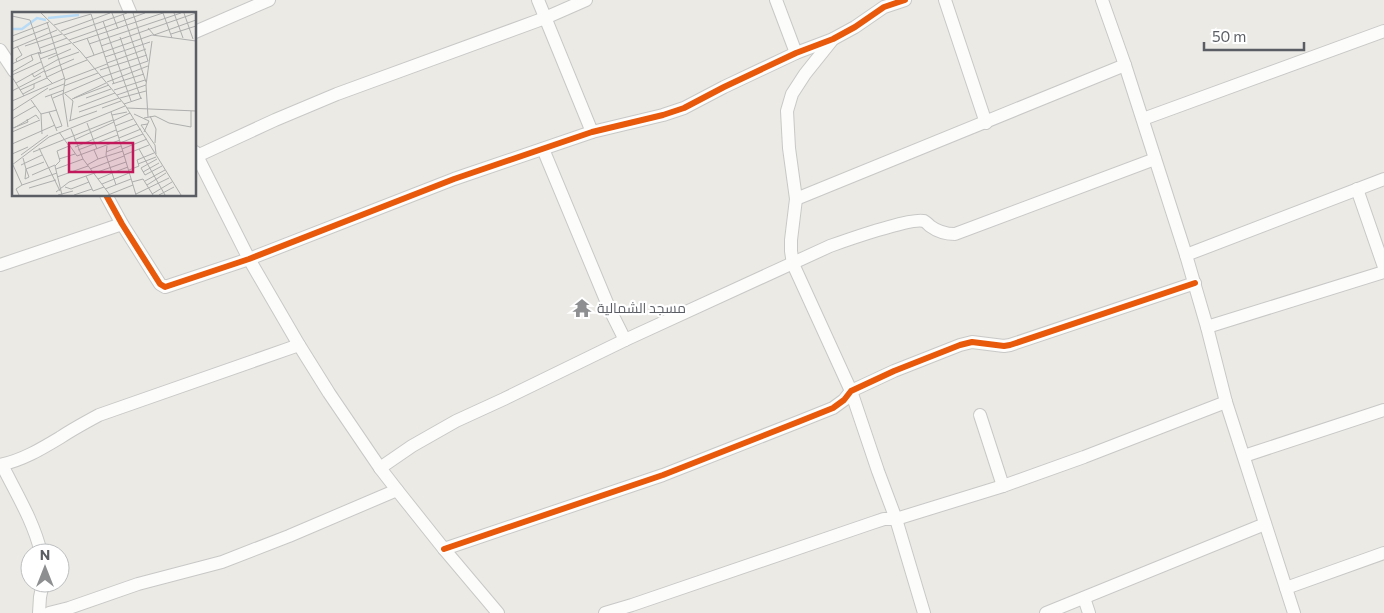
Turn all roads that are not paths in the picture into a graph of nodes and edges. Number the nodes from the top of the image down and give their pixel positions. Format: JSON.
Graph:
{"nodes":[{"id":1,"x":125,"y":0,"type":"edge"},
{"id":2,"x":269,"y":0,"type":"edge"},
{"id":3,"x":538,"y":0,"type":"edge"},
{"id":4,"x":586,"y":0,"type":"edge"},
{"id":5,"x":776,"y":0,"type":"edge"},
{"id":6,"x":905,"y":0,"type":"edge"},
{"id":7,"x":945,"y":0,"type":"edge"},
{"id":8,"x":1102,"y":0,"type":"edge"},
{"id":9,"x":130,"y":12,"type":"edge"},
{"id":10,"x":545,"y":18,"type":"junction"},
{"id":11,"x":1384,"y":31,"type":"edge"},
{"id":12,"x":196,"y":32,"type":"edge"},
{"id":13,"x":833,"y":39,"type":"junction"},
{"id":14,"x":0,"y":50,"type":"edge"},
{"id":15,"x":796,"y":53,"type":"junction"},
{"id":16,"x":1125,"y":65,"type":"junction"},
{"id":17,"x":12,"y":68,"type":"edge"},
{"id":18,"x":1143,"y":119,"type":"junction"},
{"id":19,"x":986,"y":123,"type":"junction"},
{"id":20,"x":592,"y":132,"type":"junction"},
{"id":21,"x":542,"y":149,"type":"junction"},
{"id":22,"x":196,"y":154,"type":"edge"},
{"id":23,"x":1155,"y":159,"type":"junction"},
{"id":24,"x":1384,"y":179,"type":"edge"},
{"id":25,"x":1358,"y":189,"type":"junction"},
{"id":26,"x":107,"y":196,"type":"edge"},
{"id":27,"x":796,"y":199,"type":"junction"},
{"id":28,"x":122,"y":224,"type":"junction"},
{"id":29,"x":1186,"y":254,"type":"junction"},
{"id":30,"x":249,"y":259,"type":"junction"},
{"id":31,"x":793,"y":264,"type":"junction"},
{"id":32,"x":0,"y":265,"type":"edge"},
{"id":33,"x":1384,"y":267,"type":"edge"},
{"id":34,"x":1384,"y":272,"type":"edge"},
{"id":35,"x":1195,"y":283,"type":"junction"},
{"id":36,"x":1207,"y":327,"type":"junction"},
{"id":37,"x":625,"y":340,"type":"junction"},
{"id":38,"x":299,"y":345,"type":"junction"},
{"id":39,"x":851,"y":391,"type":"junction"},
{"id":40,"x":1226,"y":402,"type":"junction"},
{"id":41,"x":1384,"y":410,"type":"edge"},
{"id":42,"x":980,"y":416,"type":"dead end"},
{"id":43,"x":1244,"y":456,"type":"junction"},
{"id":44,"x":1,"y":465,"type":"edge"},
{"id":45,"x":380,"y":468,"type":"junction"},
{"id":46,"x":1003,"y":486,"type":"junction"},
{"id":47,"x":397,"y":490,"type":"junction"},
{"id":48,"x":896,"y":519,"type":"junction"},
{"id":49,"x":1266,"y":524,"type":"junction"},
{"id":50,"x":39,"y":543,"type":"edge"},
{"id":51,"x":444,"y":550,"type":"junction"},
{"id":52,"x":1384,"y":553,"type":"edge"},
{"id":53,"x":1286,"y":588,"type":"junction"},
{"id":54,"x":41,"y":593,"type":"edge"},
{"id":55,"x":1084,"y":598,"type":"junction"},
{"id":56,"x":633,"y":609,"type":"edge"},
{"id":57,"x":39,"y":613,"type":"edge"},
{"id":58,"x":49,"y":613,"type":"edge"},
{"id":59,"x":498,"y":613,"type":"edge"},
{"id":60,"x":605,"y":613,"type":"edge"},
{"id":61,"x":924,"y":613,"type":"edge"},
{"id":62,"x":1046,"y":613,"type":"edge"},
{"id":63,"x":1089,"y":613,"type":"edge"},
{"id":64,"x":1294,"y":613,"type":"edge"}],
"edges":[{"from":1,"to":9,"type":"street"},
{"from":2,"to":12,"type":"street"},
{"from":3,"to":10,"type":"street"},
{"from":4,"to":10,"type":"street"},
{"from":5,"to":15,"type":"street"},
{"from":6,"to":13,"type":"street"},
{"from":7,"to":19,"type":"street"},
{"from":8,"to":16,"type":"street"},
{"from":10,"to":20,"type":"street"},
{"from":10,"to":22,"type":"street"},
{"from":11,"to":18,"type":"street"},
{"from":13,"to":15,"type":"street"},
{"from":13,"to":27,"type":"street"},
{"from":14,"to":17,"type":"street"},
{"from":15,"to":20,"type":"street"},
{"from":16,"to":18,"type":"street"},
{"from":16,"to":19,"type":"street"},
{"from":18,"to":23,"type":"street"},
{"from":19,"to":27,"type":"street"},
{"from":20,"to":21,"type":"street"},
{"from":21,"to":30,"type":"street"},
{"from":21,"to":37,"type":"street"},
{"from":22,"to":30,"type":"street"},
{"from":23,"to":29,"type":"street"},
{"from":23,"to":31,"type":"street"},
{"from":24,"to":25,"type":"street"},
{"from":25,"to":29,"type":"street"},
{"from":25,"to":33,"type":"street"},
{"from":26,"to":28,"type":"street"},
{"from":27,"to":31,"type":"street"},
{"from":28,"to":30,"type":"street"},
{"from":28,"to":32,"type":"street"},
{"from":29,"to":35,"type":"street"},
{"from":30,"to":38,"type":"street"},
{"from":31,"to":37,"type":"street"},
{"from":31,"to":39,"type":"street"},
{"from":34,"to":36,"type":"street"},
{"from":35,"to":36,"type":"street"},
{"from":35,"to":39,"type":"street"},
{"from":36,"to":40,"type":"street"},
{"from":37,"to":45,"type":"street"},
{"from":38,"to":44,"type":"street"},
{"from":38,"to":45,"type":"street"},
{"from":39,"to":48,"type":"street"},
{"from":39,"to":51,"type":"street"},
{"from":40,"to":43,"type":"street"},
{"from":40,"to":46,"type":"street"},
{"from":41,"to":43,"type":"street"},
{"from":42,"to":46,"type":"street"},
{"from":43,"to":49,"type":"street"},
{"from":44,"to":50,"type":"street"},
{"from":45,"to":47,"type":"street"},
{"from":46,"to":48,"type":"street"},
{"from":47,"to":51,"type":"street"},
{"from":47,"to":58,"type":"street"},
{"from":48,"to":56,"type":"street"},
{"from":48,"to":61,"type":"street"},
{"from":49,"to":53,"type":"street"},
{"from":49,"to":55,"type":"street"},
{"from":51,"to":59,"type":"street"},
{"from":52,"to":53,"type":"street"},
{"from":53,"to":64,"type":"street"},
{"from":54,"to":57,"type":"street"},
{"from":55,"to":62,"type":"street"},
{"from":55,"to":63,"type":"street"},
{"from":56,"to":60,"type":"street"}]}
